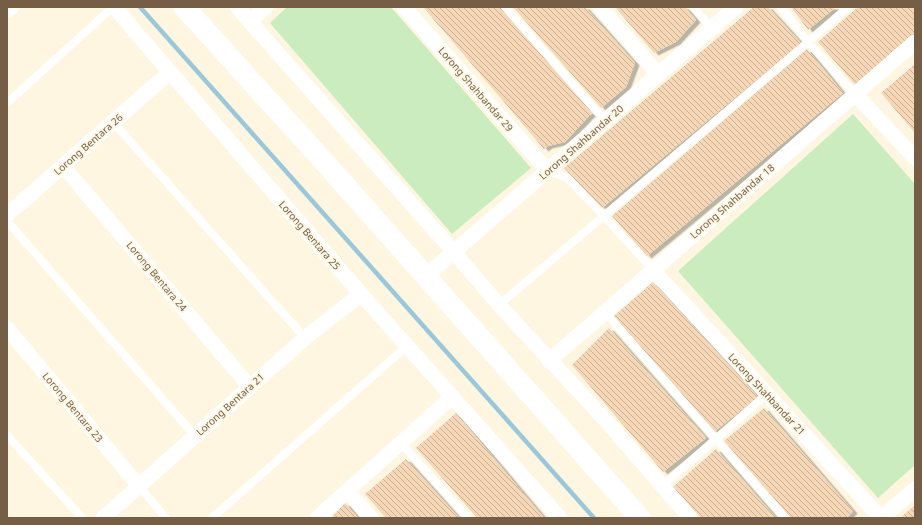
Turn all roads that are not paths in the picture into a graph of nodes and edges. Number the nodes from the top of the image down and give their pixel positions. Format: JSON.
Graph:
{"nodes":[{"id":1,"x":12,"y":7,"type":"edge"},
{"id":2,"x":114,"y":7,"type":"edge"},
{"id":3,"x":184,"y":7,"type":"edge"},
{"id":4,"x":237,"y":7,"type":"edge"},
{"id":5,"x":266,"y":7,"type":"edge"},
{"id":6,"x":404,"y":7,"type":"edge"},
{"id":7,"x":505,"y":7,"type":"edge"},
{"id":8,"x":600,"y":7,"type":"edge"},
{"id":9,"x":693,"y":7,"type":"edge"},
{"id":10,"x":736,"y":7,"type":"edge"},
{"id":11,"x":781,"y":7,"type":"edge"},
{"id":12,"x":848,"y":7,"type":"edge"},
{"id":13,"x":7,"y":11,"type":"edge"},
{"id":14,"x":250,"y":21,"type":"junction"},
{"id":15,"x":712,"y":28,"type":"junction"},
{"id":16,"x":808,"y":42,"type":"junction"},
{"id":17,"x":915,"y":42,"type":"edge"},
{"id":18,"x":170,"y":72,"type":"junction"},
{"id":19,"x":658,"y":74,"type":"junction"},
{"id":20,"x":855,"y":94,"type":"junction"},
{"id":21,"x":7,"y":103,"type":"edge"},
{"id":22,"x":604,"y":121,"type":"junction"},
{"id":23,"x":113,"y":122,"type":"junction"},
{"id":24,"x":915,"y":158,"type":"edge"},
{"id":25,"x":63,"y":166,"type":"junction"},
{"id":26,"x":547,"y":170,"type":"junction"},
{"id":27,"x":7,"y":215,"type":"edge"},
{"id":28,"x":604,"y":216,"type":"junction"},
{"id":29,"x":7,"y":221,"type":"edge"},
{"id":30,"x":454,"y":252,"type":"junction"},
{"id":31,"x":653,"y":270,"type":"junction"},
{"id":32,"x":426,"y":276,"type":"junction"},
{"id":33,"x":361,"y":294,"type":"junction"},
{"id":34,"x":499,"y":305,"type":"junction"},
{"id":35,"x":605,"y":312,"type":"junction"},
{"id":36,"x":7,"y":328,"type":"edge"},
{"id":37,"x":305,"y":338,"type":"junction"},
{"id":38,"x":407,"y":346,"type":"junction"},
{"id":39,"x":550,"y":360,"type":"junction"},
{"id":40,"x":250,"y":387,"type":"junction"},
{"id":41,"x":767,"y":394,"type":"junction"},
{"id":42,"x":452,"y":398,"type":"junction"},
{"id":43,"x":7,"y":435,"type":"edge"},
{"id":44,"x":195,"y":436,"type":"junction"},
{"id":45,"x":716,"y":439,"type":"junction"},
{"id":46,"x":401,"y":443,"type":"junction"},
{"id":47,"x":139,"y":486,"type":"junction"},
{"id":48,"x":662,"y":486,"type":"junction"},
{"id":49,"x":915,"y":489,"type":"edge"},
{"id":50,"x":348,"y":491,"type":"junction"},
{"id":51,"x":82,"y":518,"type":"edge"},
{"id":52,"x":103,"y":518,"type":"edge"},
{"id":53,"x":166,"y":518,"type":"edge"},
{"id":54,"x":212,"y":518,"type":"edge"},
{"id":55,"x":317,"y":518,"type":"edge"},
{"id":56,"x":371,"y":518,"type":"edge"},
{"id":57,"x":468,"y":518,"type":"edge"},
{"id":58,"x":560,"y":518,"type":"edge"},
{"id":59,"x":640,"y":518,"type":"edge"},
{"id":60,"x":690,"y":518,"type":"edge"},
{"id":61,"x":785,"y":518,"type":"edge"},
{"id":62,"x":881,"y":518,"type":"edge"}],
"edges":[{"from":1,"to":13,"type":"street"},
{"from":2,"to":18,"type":"street","name":"Lorong Bentara 25"},
{"from":2,"to":21,"type":"lane"},
{"from":3,"to":32,"type":"street"},
{"from":4,"to":14,"type":"street"},
{"from":5,"to":14,"type":"street"},
{"from":6,"to":26,"type":"street","name":"Lorong Shahbandar 29"},
{"from":7,"to":22,"type":"lane"},
{"from":8,"to":19,"type":"street"},
{"from":9,"to":15,"type":"lane"},
{"from":10,"to":15,"type":"street","name":"Lorong Shahbandar 20"},
{"from":11,"to":16,"type":"lane"},
{"from":12,"to":16,"type":"lane"},
{"from":14,"to":30,"type":"street"},
{"from":15,"to":19,"type":"street","name":"Lorong Shahbandar 20"},
{"from":16,"to":20,"type":"lane"},
{"from":16,"to":28,"type":"lane"},
{"from":17,"to":20,"type":"street","name":"Lorong Shahbandar 18"},
{"from":18,"to":23,"type":"street","name":"Lorong Bentara 26"},
{"from":18,"to":33,"type":"street","name":"Lorong Bentara 25"},
{"from":19,"to":22,"type":"street","name":"Lorong Shahbandar 20"},
{"from":20,"to":24,"type":"street"},
{"from":20,"to":31,"type":"street","name":"Lorong Shahbandar 18"},
{"from":22,"to":26,"type":"street","name":"Lorong Shahbandar 20"},
{"from":23,"to":25,"type":"street","name":"Lorong Bentara 26"},
{"from":23,"to":37,"type":"lane"},
{"from":25,"to":27,"type":"street","name":"Lorong Bentara 26"},
{"from":25,"to":40,"type":"street","name":"Lorong Bentara 24"},
{"from":26,"to":28,"type":"lane"},
{"from":26,"to":30,"type":"street","name":"Lorong Shahbandar 20"},
{"from":28,"to":31,"type":"lane"},
{"from":28,"to":34,"type":"lane"},
{"from":29,"to":44,"type":"lane"},
{"from":30,"to":32,"type":"street","name":"Lorong Shahbandar 20"},
{"from":30,"to":34,"type":"street"},
{"from":31,"to":35,"type":"street","name":"Lorong Shahbandar 18"},
{"from":31,"to":41,"type":"street","name":"Lorong Shahbandar 21"},
{"from":32,"to":59,"type":"street"},
{"from":33,"to":37,"type":"street","name":"Lorong Bentara 21"},
{"from":33,"to":38,"type":"street","name":"Lorong Bentara 25"},
{"from":34,"to":39,"type":"street"},
{"from":35,"to":39,"type":"street","name":"Lorong Shahbandar 18"},
{"from":35,"to":45,"type":"lane"},
{"from":36,"to":47,"type":"street","name":"Lorong Bentara 23"},
{"from":37,"to":40,"type":"street","name":"Lorong Bentara 21"},
{"from":38,"to":42,"type":"street","name":"Lorong Bentara 25"},
{"from":38,"to":54,"type":"lane"},
{"from":39,"to":48,"type":"street"},
{"from":40,"to":44,"type":"street","name":"Lorong Bentara 21"},
{"from":41,"to":45,"type":"lane"},
{"from":41,"to":62,"type":"street","name":"Lorong Shahbandar 21"},
{"from":42,"to":46,"type":"street"},
{"from":42,"to":58,"type":"street","name":"Lorong Bentara 25"},
{"from":43,"to":51,"type":"lane"},
{"from":44,"to":47,"type":"street","name":"Lorong Bentara 21"},
{"from":45,"to":48,"type":"lane"},
{"from":45,"to":61,"type":"lane"},
{"from":46,"to":50,"type":"street"},
{"from":46,"to":57,"type":"lane"},
{"from":47,"to":52,"type":"street","name":"Lorong Bentara 21"},
{"from":47,"to":53,"type":"lane"},
{"from":48,"to":60,"type":"street"},
{"from":49,"to":62,"type":"street"},
{"from":50,"to":55,"type":"street"},
{"from":50,"to":56,"type":"street"}]}
